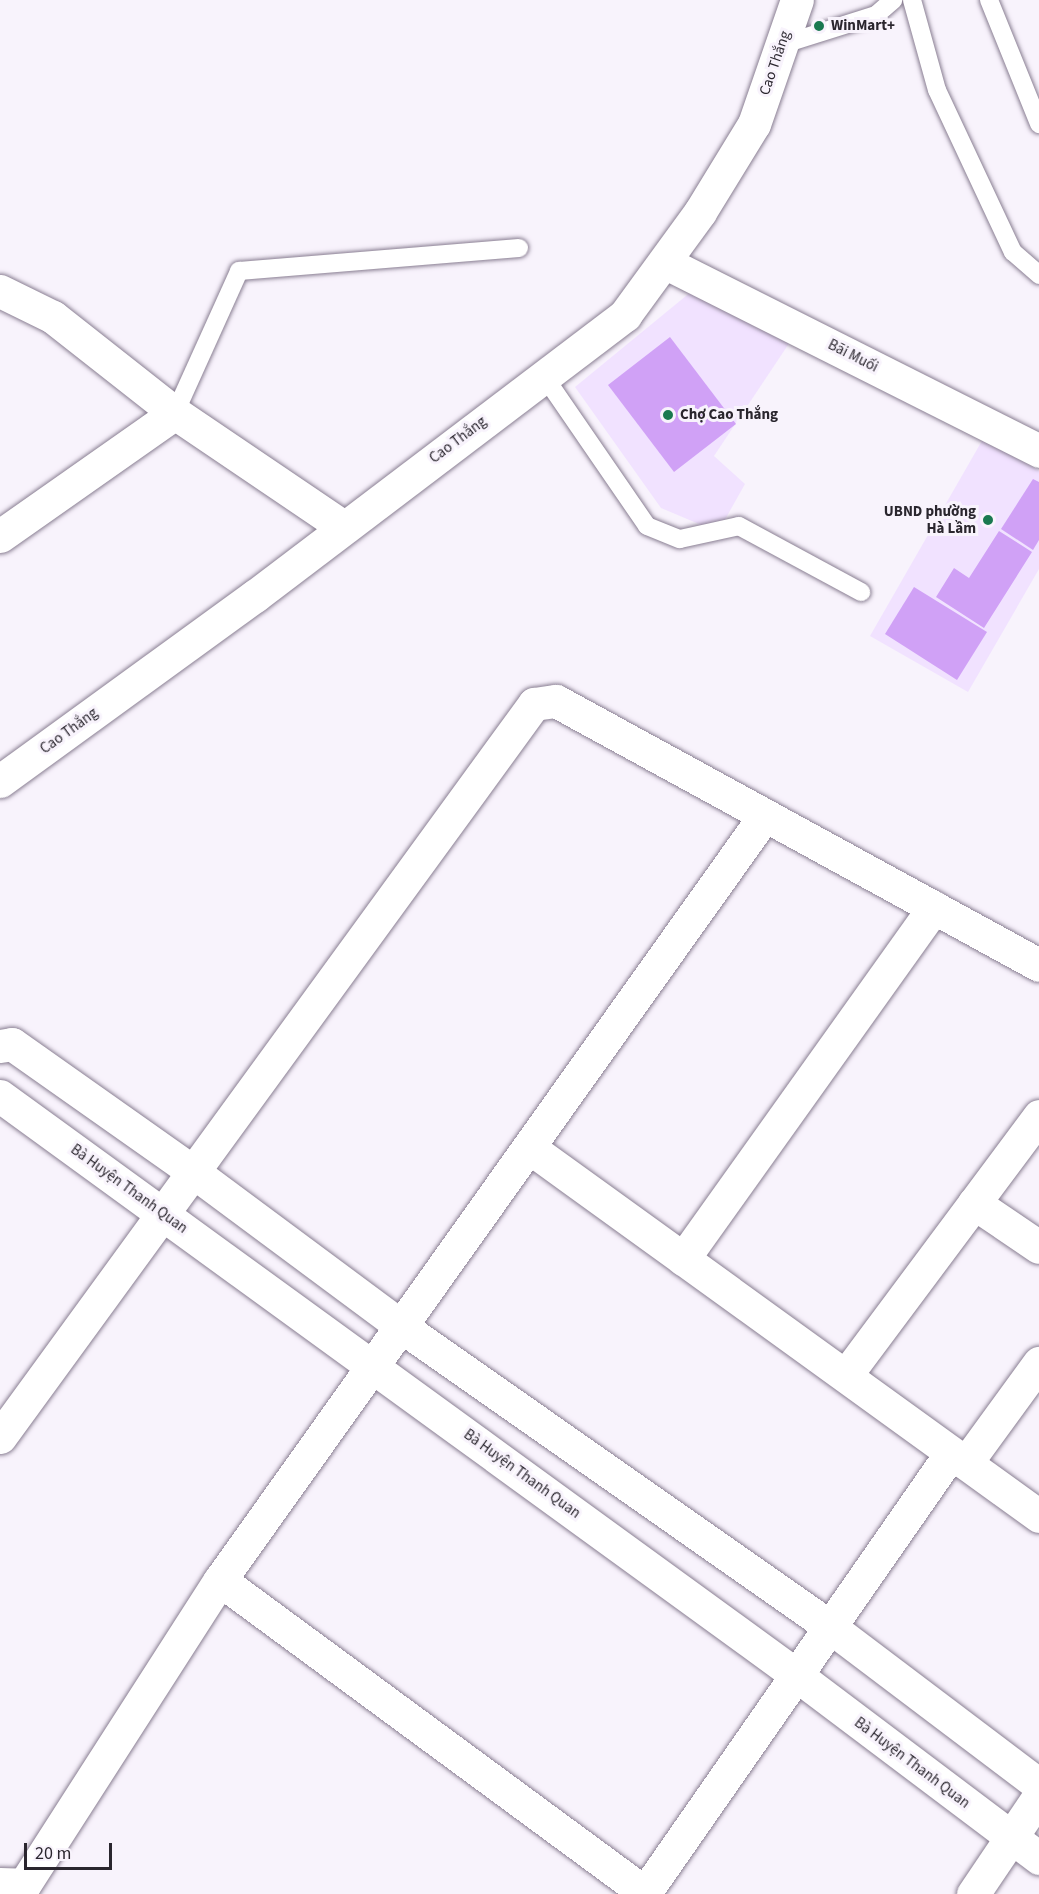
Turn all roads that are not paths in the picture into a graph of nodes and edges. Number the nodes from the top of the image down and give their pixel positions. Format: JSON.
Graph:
{"nodes":[{"id":1,"x":796,"y":0,"type":"edge"},
{"id":2,"x":893,"y":0,"type":"edge"},
{"id":3,"x":912,"y":0,"type":"edge"},
{"id":4,"x":989,"y":0,"type":"edge"},
{"id":5,"x":781,"y":45,"type":"junction"},
{"id":6,"x":1039,"y":124,"type":"edge"},
{"id":7,"x":519,"y":248,"type":"dead end"},
{"id":8,"x":666,"y":262,"type":"junction"},
{"id":9,"x":1039,"y":275,"type":"edge"},
{"id":10,"x":0,"y":291,"type":"edge"},
{"id":11,"x":544,"y":376,"type":"junction"},
{"id":12,"x":175,"y":413,"type":"junction"},
{"id":13,"x":1039,"y":451,"type":"edge"},
{"id":14,"x":342,"y":526,"type":"junction"},
{"id":15,"x":0,"y":536,"type":"edge"},
{"id":16,"x":861,"y":592,"type":"dead end"},
{"id":17,"x":0,"y":781,"type":"edge"},
{"id":18,"x":765,"y":815,"type":"junction"},
{"id":19,"x":934,"y":907,"type":"junction"},
{"id":20,"x":1039,"y":965,"type":"edge"},
{"id":21,"x":0,"y":1046,"type":"edge"},
{"id":22,"x":0,"y":1096,"type":"edge"},
{"id":23,"x":1039,"y":1116,"type":"edge"},
{"id":24,"x":530,"y":1148,"type":"junction"},
{"id":25,"x":195,"y":1173,"type":"junction"},
{"id":26,"x":974,"y":1203,"type":"junction"},
{"id":27,"x":164,"y":1214,"type":"junction"},
{"id":28,"x":1039,"y":1247,"type":"edge"},
{"id":29,"x":683,"y":1259,"type":"junction"},
{"id":30,"x":402,"y":1327,"type":"junction"},
{"id":31,"x":1039,"y":1364,"type":"edge"},
{"id":32,"x":374,"y":1366,"type":"junction"},
{"id":33,"x":846,"y":1375,"type":"junction"},
{"id":34,"x":0,"y":1437,"type":"edge"},
{"id":35,"x":958,"y":1458,"type":"junction"},
{"id":36,"x":1039,"y":1516,"type":"edge"},
{"id":37,"x":220,"y":1580,"type":"junction"},
{"id":38,"x":829,"y":1626,"type":"junction"},
{"id":39,"x":795,"y":1674,"type":"junction"},
{"id":40,"x":1039,"y":1785,"type":"edge"},
{"id":41,"x":1039,"y":1796,"type":"edge"},
{"id":42,"x":1010,"y":1837,"type":"junction"},
{"id":43,"x":1039,"y":1858,"type":"edge"},
{"id":44,"x":20,"y":1888,"type":"edge"},
{"id":45,"x":645,"y":1893,"type":"edge"},
{"id":46,"x":973,"y":1894,"type":"edge"}],
"edges":[{"from":1,"to":5,"type":"street","name":"Cao Thắng"},
{"from":2,"to":5,"type":"lane"},
{"from":3,"to":9,"type":"lane"},
{"from":4,"to":6,"type":"lane"},
{"from":5,"to":8,"type":"street","name":"Cao Thắng"},
{"from":7,"to":12,"type":"lane"},
{"from":8,"to":11,"type":"street","name":"Cao Thắng"},
{"from":8,"to":13,"type":"street","name":"Bãi Muối"},
{"from":10,"to":12,"type":"street"},
{"from":11,"to":14,"type":"street","name":"Cao Thắng"},
{"from":11,"to":16,"type":"lane"},
{"from":12,"to":14,"type":"street"},
{"from":12,"to":15,"type":"street"},
{"from":14,"to":17,"type":"street","name":"Cao Thắng"},
{"from":18,"to":19,"type":"street"},
{"from":18,"to":24,"type":"street"},
{"from":18,"to":25,"type":"street"},
{"from":19,"to":20,"type":"street"},
{"from":19,"to":29,"type":"street"},
{"from":21,"to":25,"type":"street"},
{"from":22,"to":27,"type":"street","name":"Bà Huyện Thanh Quan"},
{"from":23,"to":26,"type":"street"},
{"from":24,"to":29,"type":"street"},
{"from":24,"to":30,"type":"street"},
{"from":25,"to":27,"type":"street"},
{"from":25,"to":30,"type":"street"},
{"from":26,"to":28,"type":"street"},
{"from":26,"to":33,"type":"street"},
{"from":27,"to":32,"type":"street","name":"Bà Huyện Thanh Quan"},
{"from":27,"to":34,"type":"street"},
{"from":29,"to":33,"type":"street"},
{"from":30,"to":32,"type":"street"},
{"from":30,"to":38,"type":"street"},
{"from":31,"to":35,"type":"street"},
{"from":32,"to":37,"type":"street"},
{"from":32,"to":39,"type":"street","name":"Bà Huyện Thanh Quan"},
{"from":33,"to":35,"type":"street"},
{"from":35,"to":36,"type":"street"},
{"from":35,"to":38,"type":"street"},
{"from":37,"to":44,"type":"street"},
{"from":37,"to":45,"type":"street"},
{"from":38,"to":39,"type":"street"},
{"from":38,"to":40,"type":"street"},
{"from":39,"to":42,"type":"street","name":"Bà Huyện Thanh Quan"},
{"from":39,"to":45,"type":"street"},
{"from":41,"to":42,"type":"street"},
{"from":42,"to":43,"type":"street","name":"Bà Huyện Thanh Quan"},
{"from":42,"to":46,"type":"street"}]}
